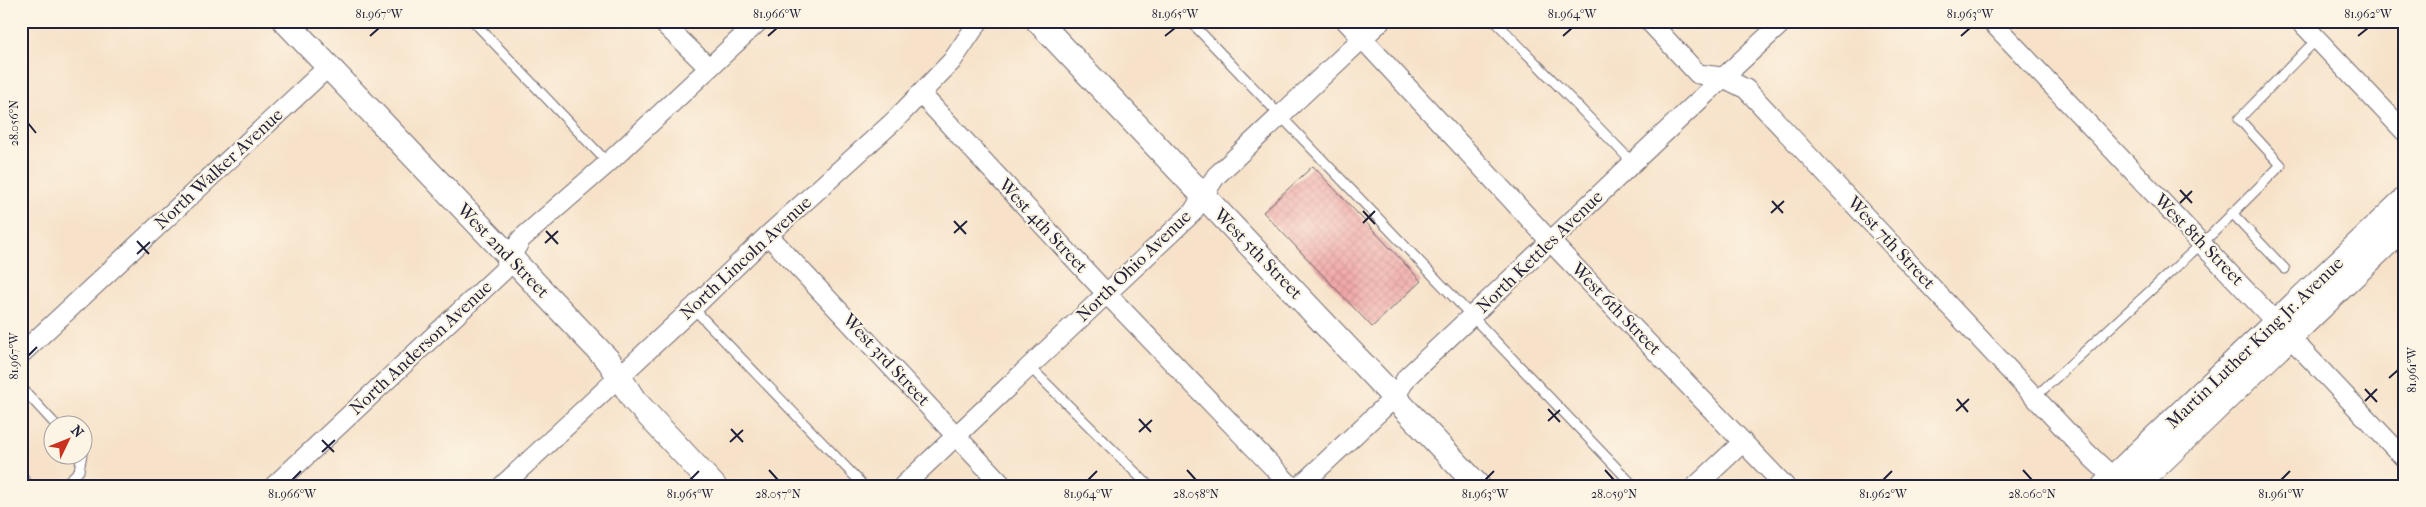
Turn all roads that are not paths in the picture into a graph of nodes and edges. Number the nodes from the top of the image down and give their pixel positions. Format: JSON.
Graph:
{"nodes":[{"id":1,"x":285,"y":21,"type":"edge"},
{"id":2,"x":473,"y":21,"type":"edge"},
{"id":3,"x":661,"y":21,"type":"edge"},
{"id":4,"x":759,"y":21,"type":"edge"},
{"id":5,"x":979,"y":21,"type":"edge"},
{"id":6,"x":1038,"y":21,"type":"edge"},
{"id":7,"x":1190,"y":21,"type":"edge"},
{"id":8,"x":1346,"y":21,"type":"edge"},
{"id":9,"x":1381,"y":21,"type":"edge"},
{"id":10,"x":1495,"y":21,"type":"edge"},
{"id":11,"x":1649,"y":21,"type":"edge"},
{"id":12,"x":1784,"y":21,"type":"edge"},
{"id":13,"x":1991,"y":21,"type":"edge"},
{"id":14,"x":2300,"y":21,"type":"edge"},
{"id":15,"x":1362,"y":38,"type":"junction"},
{"id":16,"x":2317,"y":39,"type":"junction"},
{"id":17,"x":328,"y":67,"type":"junction"},
{"id":18,"x":708,"y":68,"type":"junction"},
{"id":19,"x":1722,"y":77,"type":"junction"},
{"id":20,"x":921,"y":94,"type":"junction"},
{"id":21,"x":1280,"y":116,"type":"junction"},
{"id":22,"x":2405,"y":132,"type":"edge"},
{"id":23,"x":608,"y":163,"type":"junction"},
{"id":24,"x":1633,"y":163,"type":"junction"},
{"id":25,"x":1202,"y":194,"type":"junction"},
{"id":26,"x":2405,"y":199,"type":"edge"},
{"id":27,"x":2232,"y":213,"type":"junction"},
{"id":28,"x":2405,"y":226,"type":"edge"},
{"id":29,"x":768,"y":235,"type":"junction"},
{"id":30,"x":1551,"y":242,"type":"junction"},
{"id":31,"x":2202,"y":243,"type":"junction"},
{"id":32,"x":511,"y":260,"type":"junction"},
{"id":33,"x":2285,"y":269,"type":"dead end"},
{"id":34,"x":1106,"y":293,"type":"junction"},
{"id":35,"x":693,"y":308,"type":"junction"},
{"id":36,"x":1471,"y":317,"type":"junction"},
{"id":37,"x":2284,"y":330,"type":"junction"},
{"id":38,"x":26,"y":346,"type":"edge"},
{"id":39,"x":1029,"y":366,"type":"junction"},
{"id":40,"x":619,"y":377,"type":"junction"},
{"id":41,"x":21,"y":387,"type":"edge"},
{"id":42,"x":1395,"y":397,"type":"junction"},
{"id":43,"x":2035,"y":397,"type":"junction"},
{"id":44,"x":46,"y":414,"type":"edge"},
{"id":45,"x":956,"y":436,"type":"junction"},
{"id":46,"x":1743,"y":442,"type":"junction"},
{"id":47,"x":2405,"y":459,"type":"edge"},
{"id":48,"x":80,"y":464,"type":"edge"},
{"id":49,"x":21,"y":476,"type":"edge"},
{"id":50,"x":2113,"y":483,"type":"edge"},
{"id":51,"x":30,"y":486,"type":"edge"},
{"id":52,"x":63,"y":486,"type":"edge"},
{"id":53,"x":274,"y":486,"type":"edge"},
{"id":54,"x":502,"y":486,"type":"edge"},
{"id":55,"x":714,"y":486,"type":"edge"},
{"id":56,"x":864,"y":486,"type":"edge"},
{"id":57,"x":903,"y":486,"type":"edge"},
{"id":58,"x":1003,"y":486,"type":"edge"},
{"id":59,"x":1149,"y":486,"type":"edge"},
{"id":60,"x":1291,"y":486,"type":"edge"},
{"id":61,"x":1300,"y":486,"type":"edge"},
{"id":62,"x":1478,"y":486,"type":"edge"},
{"id":63,"x":1634,"y":486,"type":"edge"},
{"id":64,"x":1696,"y":486,"type":"edge"},
{"id":65,"x":1785,"y":486,"type":"edge"},
{"id":66,"x":2136,"y":486,"type":"edge"}],
"edges":[{"from":1,"to":17,"type":"street","name":"West 2nd Street"},
{"from":2,"to":23,"type":"lane"},
{"from":3,"to":18,"type":"street"},
{"from":4,"to":18,"type":"street","name":"North Anderson Avenue"},
{"from":5,"to":20,"type":"street","name":"North Lincoln Avenue"},
{"from":6,"to":25,"type":"street","name":"West 5th Street"},
{"from":7,"to":21,"type":"lane"},
{"from":8,"to":15,"type":"street","name":"West 6th Street"},
{"from":9,"to":15,"type":"street","name":"North Ohio Avenue"},
{"from":10,"to":24,"type":"lane"},
{"from":11,"to":19,"type":"street","name":"West 7th Street"},
{"from":12,"to":19,"type":"street","name":"North Kettles Avenue"},
{"from":13,"to":31,"type":"street","name":"West 8th Street"},
{"from":14,"to":16,"type":"street"},
{"from":15,"to":21,"type":"street","name":"North Ohio Avenue"},
{"from":15,"to":30,"type":"street","name":"West 6th Street"},
{"from":16,"to":22,"type":"street"},
{"from":16,"to":27,"type":"lane"},
{"from":17,"to":32,"type":"street","name":"West 2nd Street"},
{"from":17,"to":38,"type":"street","name":"North Walker Avenue"},
{"from":18,"to":23,"type":"street","name":"North Anderson Avenue"},
{"from":19,"to":24,"type":"street","name":"North Kettles Avenue"},
{"from":19,"to":43,"type":"street","name":"West 7th Street"},
{"from":20,"to":29,"type":"street","name":"North Lincoln Avenue"},
{"from":20,"to":34,"type":"street","name":"West 4th Street"},
{"from":21,"to":25,"type":"street","name":"North Ohio Avenue"},
{"from":21,"to":36,"type":"lane"},
{"from":23,"to":32,"type":"street","name":"North Anderson Avenue"},
{"from":24,"to":30,"type":"street","name":"North Kettles Avenue"},
{"from":25,"to":34,"type":"street","name":"North Ohio Avenue"},
{"from":25,"to":42,"type":"street","name":"West 5th Street"},
{"from":26,"to":37,"type":"street","name":"Martin Luther King Jr. Avenue"},
{"from":27,"to":31,"type":"lane"},
{"from":27,"to":33,"type":"lane"},
{"from":28,"to":37,"type":"street","name":"Martin Luther King Jr. Avenue"},
{"from":29,"to":35,"type":"street","name":"North Lincoln Avenue"},
{"from":29,"to":45,"type":"street","name":"West 3rd Street"},
{"from":30,"to":36,"type":"street","name":"North Kettles Avenue"},
{"from":30,"to":46,"type":"street","name":"West 6th Street"},
{"from":31,"to":37,"type":"street","name":"West 8th Street"},
{"from":31,"to":43,"type":"lane"},
{"from":32,"to":40,"type":"street","name":"West 2nd Street"},
{"from":32,"to":53,"type":"street","name":"North Anderson Avenue"},
{"from":34,"to":39,"type":"street","name":"North Ohio Avenue"},
{"from":34,"to":60,"type":"street","name":"West 4th Street"},
{"from":35,"to":40,"type":"street","name":"North Lincoln Avenue"},
{"from":35,"to":56,"type":"lane"},
{"from":36,"to":42,"type":"street","name":"North Kettles Avenue"},
{"from":36,"to":63,"type":"lane"},
{"from":37,"to":47,"type":"street","name":"West 8th Street"},
{"from":37,"to":50,"type":"street","name":"Martin Luther King Jr. Avenue"},
{"from":37,"to":66,"type":"street","name":"Martin Luther King Jr. Avenue"},
{"from":39,"to":45,"type":"street","name":"North Ohio Avenue"},
{"from":39,"to":59,"type":"lane"},
{"from":40,"to":54,"type":"street","name":"North Lincoln Avenue"},
{"from":40,"to":55,"type":"street","name":"West 2nd Street"},
{"from":41,"to":44,"type":"lane"},
{"from":42,"to":61,"type":"street","name":"North Kettles Avenue"},
{"from":42,"to":62,"type":"street","name":"West 5th Street"},
{"from":43,"to":50,"type":"street","name":"West 7th Street"},
{"from":45,"to":57,"type":"street","name":"North Ohio Avenue"},
{"from":45,"to":58,"type":"street","name":"West 3rd Street"},
{"from":46,"to":64,"type":"street"},
{"from":46,"to":65,"type":"street","name":"West 6th Street"},
{"from":48,"to":52,"type":"lane"},
{"from":49,"to":51,"type":"lane"}]}
